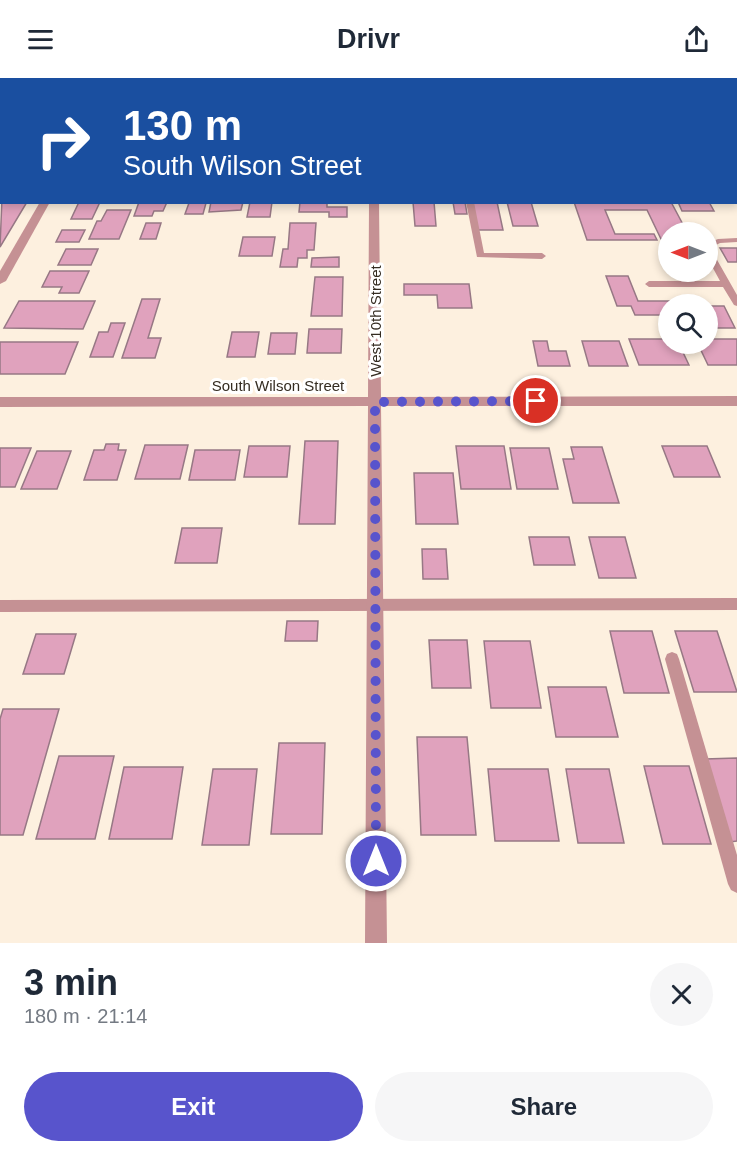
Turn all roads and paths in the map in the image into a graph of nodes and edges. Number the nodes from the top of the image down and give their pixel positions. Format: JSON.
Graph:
{"nodes":[{"id":1,"x":44,"y":204,"type":"edge"},
{"id":2,"x":374,"y":204,"type":"edge"},
{"id":3,"x":470,"y":204,"type":"edge"},
{"id":4,"x":737,"y":240,"type":"edge"},
{"id":5,"x":542,"y":256,"type":"dead end"},
{"id":6,"x":0,"y":281,"type":"edge"},
{"id":7,"x":649,"y":284,"type":"dead end"},
{"id":8,"x":727,"y":284,"type":"junction"},
{"id":9,"x":737,"y":303,"type":"edge"},
{"id":10,"x":737,"y":401,"type":"edge"},
{"id":11,"x":0,"y":402,"type":"edge"},
{"id":12,"x":375,"y":402,"type":"junction"},
{"id":13,"x":737,"y":604,"type":"edge"},
{"id":14,"x":376,"y":605,"type":"junction"},
{"id":15,"x":0,"y":606,"type":"edge"},
{"id":16,"x":672,"y":659,"type":"dead end"},
{"id":17,"x":737,"y":884,"type":"edge"},
{"id":18,"x":376,"y":943,"type":"edge"}],
"edges":[{"from":1,"to":6,"type":"street"},
{"from":2,"to":12,"type":"street","name":"West 10th Street"},
{"from":3,"to":5,"type":"lane"},
{"from":4,"to":8,"type":"lane"},
{"from":7,"to":8,"type":"lane"},
{"from":8,"to":9,"type":"lane"},
{"from":10,"to":12,"type":"street","name":"South Wilson Street"},
{"from":11,"to":12,"type":"street","name":"South Wilson Street"},
{"from":12,"to":14,"type":"street","name":"West 10th Street"},
{"from":13,"to":14,"type":"lane"},
{"from":14,"to":15,"type":"lane"},
{"from":14,"to":18,"type":"street","name":"West 10th Street"},
{"from":16,"to":17,"type":"lane"}]}
